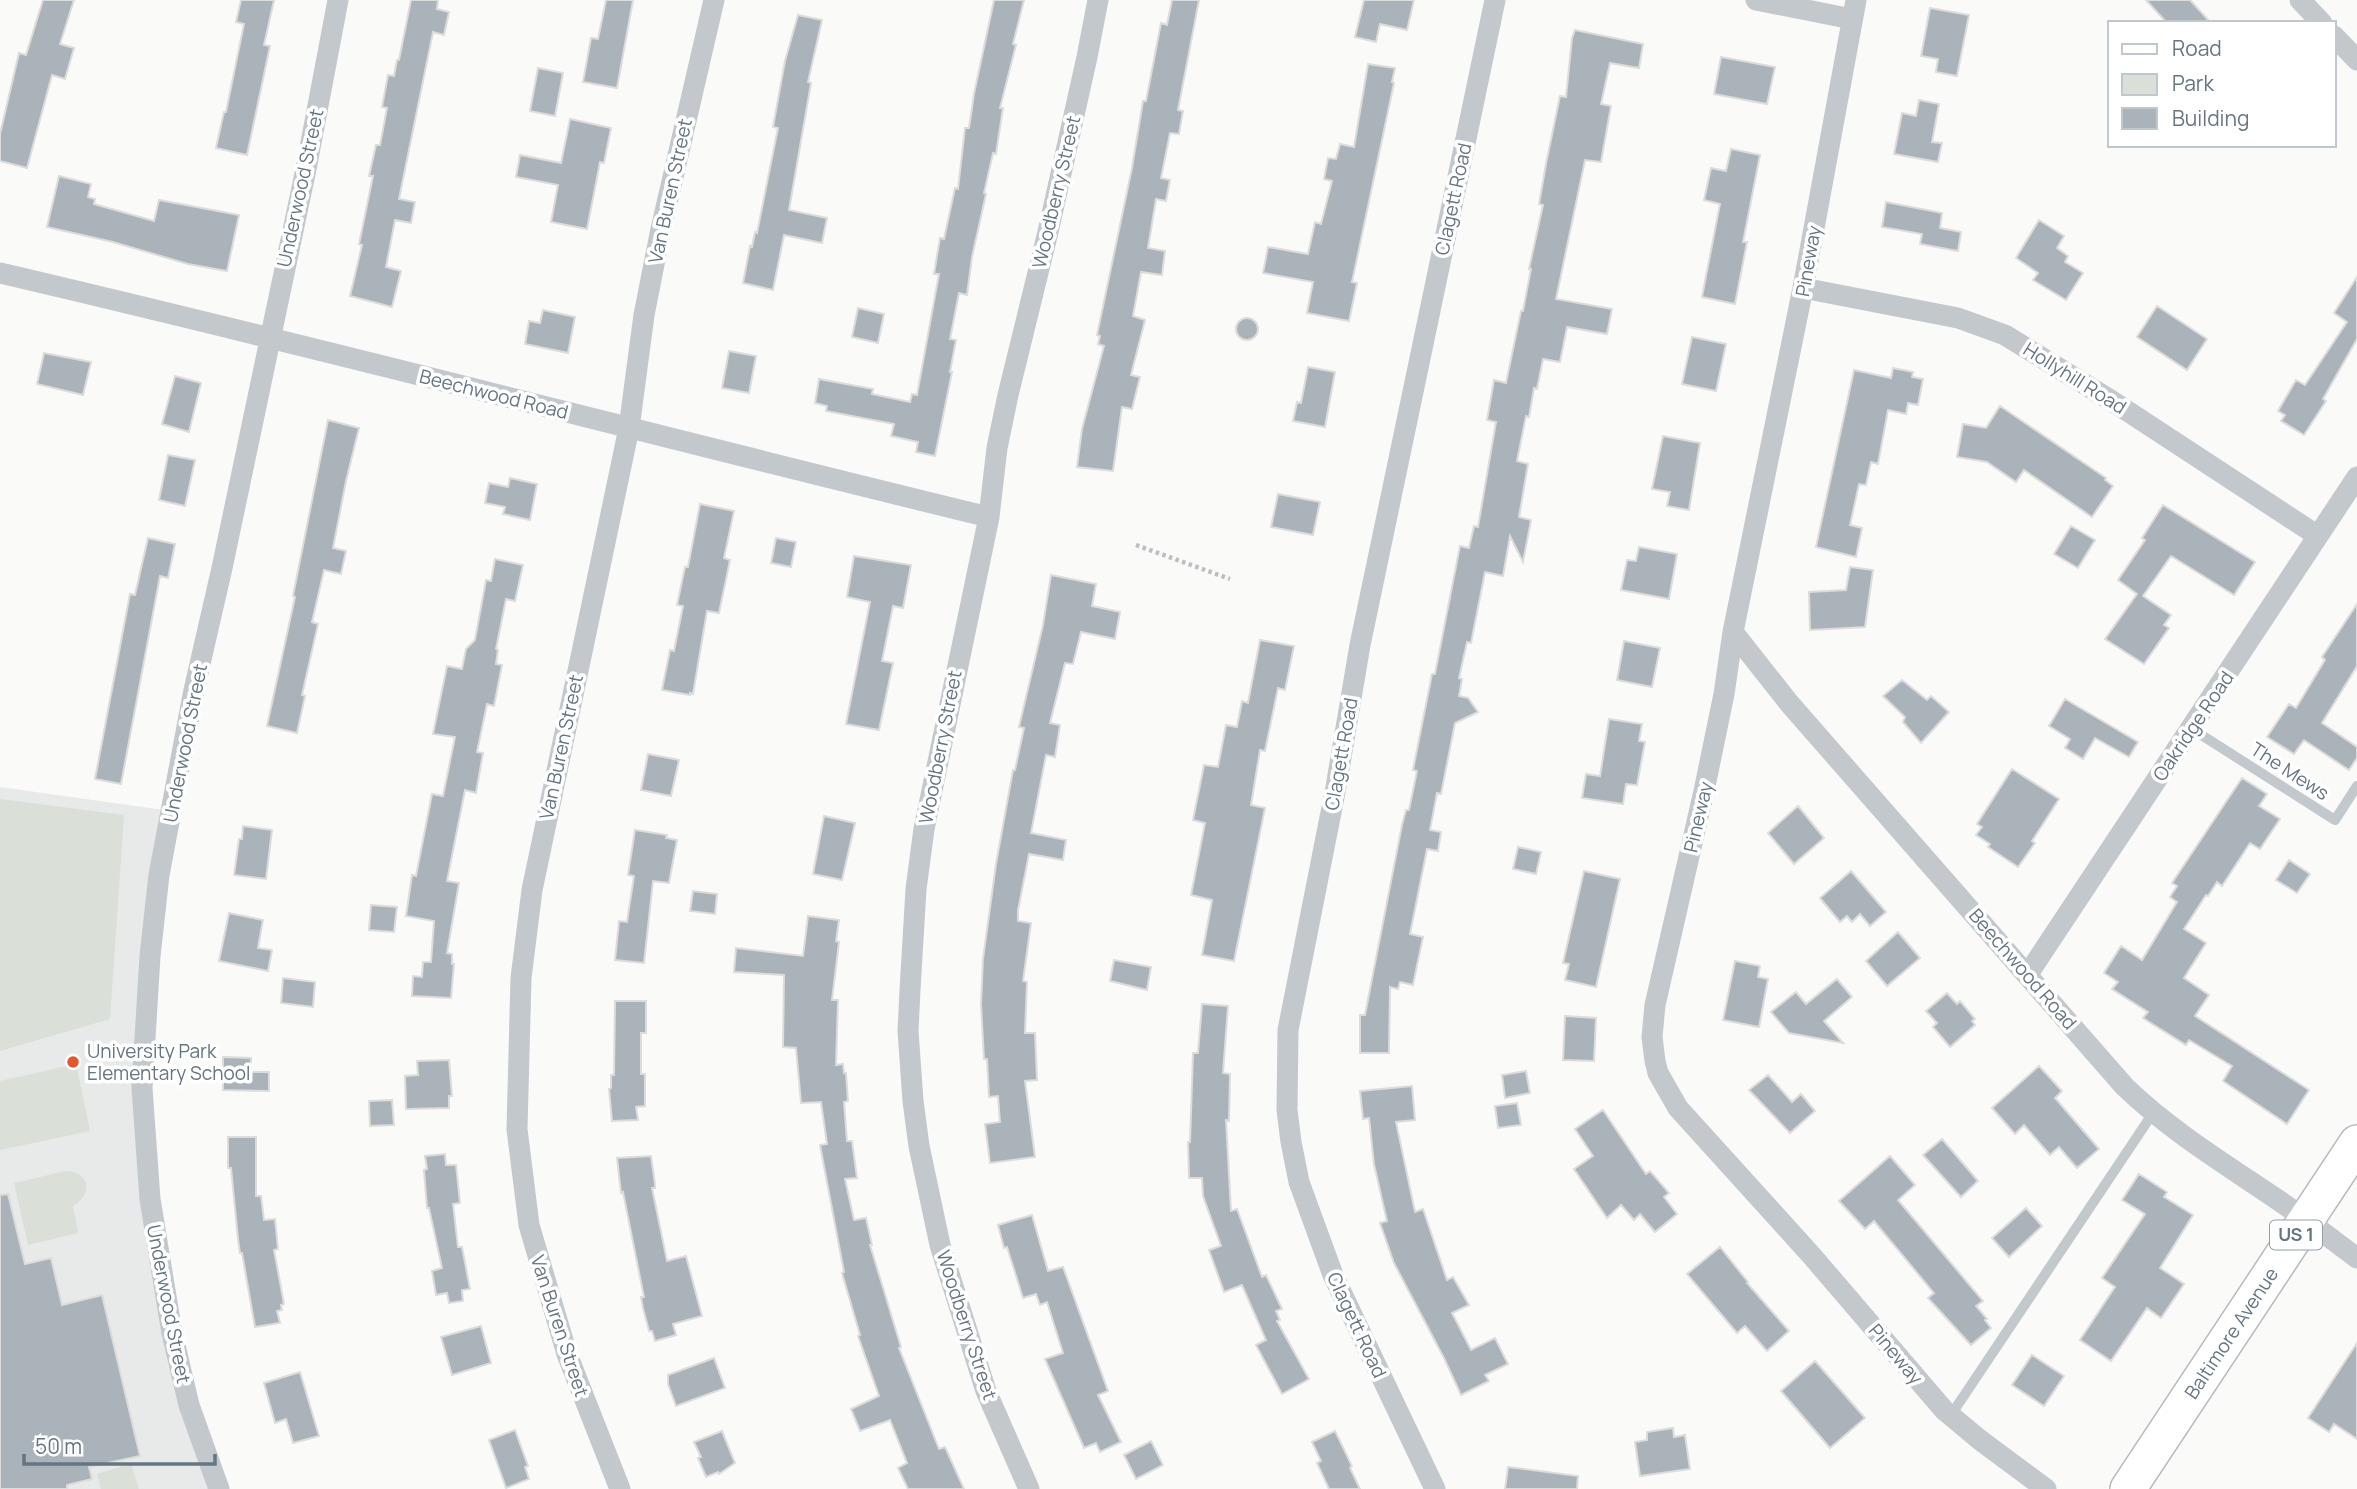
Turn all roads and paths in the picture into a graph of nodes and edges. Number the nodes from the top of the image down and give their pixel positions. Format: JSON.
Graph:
{"nodes":[{"id":1,"x":338,"y":0,"type":"edge"},
{"id":2,"x":714,"y":0,"type":"edge"},
{"id":3,"x":1098,"y":0,"type":"edge"},
{"id":4,"x":1495,"y":0,"type":"edge"},
{"id":5,"x":1756,"y":0,"type":"edge"},
{"id":6,"x":2301,"y":0,"type":"edge"},
{"id":7,"x":1854,"y":10,"type":"edge"},
{"id":8,"x":2320,"y":21,"type":"edge"},
{"id":9,"x":2336,"y":38,"type":"edge"},
{"id":10,"x":2357,"y":60,"type":"edge"},
{"id":11,"x":0,"y":273,"type":"edge"},
{"id":12,"x":1803,"y":288,"type":"junction"},
{"id":13,"x":270,"y":337,"type":"junction"},
{"id":14,"x":629,"y":428,"type":"junction"},
{"id":15,"x":2357,"y":477,"type":"edge"},
{"id":16,"x":989,"y":517,"type":"junction"},
{"id":17,"x":2318,"y":536,"type":"junction"},
{"id":18,"x":1136,"y":545,"type":"dead end"},
{"id":19,"x":1230,"y":579,"type":"dead end"},
{"id":20,"x":1733,"y":632,"type":"junction"},
{"id":21,"x":2192,"y":729,"type":"junction"},
{"id":22,"x":2357,"y":786,"type":"edge"},
{"id":23,"x":2028,"y":974,"type":"junction"},
{"id":24,"x":2153,"y":1113,"type":"junction"},
{"id":25,"x":2357,"y":1143,"type":"edge"},
{"id":26,"x":2306,"y":1220,"type":"junction"},
{"id":27,"x":2357,"y":1258,"type":"edge"},
{"id":28,"x":1951,"y":1415,"type":"junction"},
{"id":29,"x":219,"y":1489,"type":"edge"},
{"id":30,"x":620,"y":1489,"type":"edge"},
{"id":31,"x":1029,"y":1489,"type":"edge"},
{"id":32,"x":1435,"y":1489,"type":"edge"},
{"id":33,"x":2045,"y":1489,"type":"edge"},
{"id":34,"x":2129,"y":1489,"type":"edge"}],
"edges":[{"from":1,"to":13,"type":"street","name":"Underwood Street"},
{"from":2,"to":14,"type":"street","name":"Van Buren Street"},
{"from":3,"to":16,"type":"street","name":"Woodberry Street"},
{"from":4,"to":32,"type":"street","name":"Clagett Road"},
{"from":5,"to":7,"type":"street"},
{"from":6,"to":8,"type":"street"},
{"from":7,"to":12,"type":"street","name":"Pineway"},
{"from":9,"to":10,"type":"street"},
{"from":11,"to":13,"type":"street","name":"Beechwood Road"},
{"from":12,"to":17,"type":"street","name":"Hollyhill Road"},
{"from":12,"to":20,"type":"street","name":"Pineway"},
{"from":13,"to":14,"type":"street","name":"Beechwood Road"},
{"from":13,"to":29,"type":"street","name":"Underwood Street"},
{"from":14,"to":16,"type":"street","name":"Beechwood Road"},
{"from":14,"to":30,"type":"street","name":"Van Buren Street"},
{"from":15,"to":17,"type":"street","name":"Oakridge Road"},
{"from":16,"to":31,"type":"street","name":"Woodberry Street"},
{"from":17,"to":21,"type":"street","name":"Oakridge Road"},
{"from":18,"to":19,"type":"path"},
{"from":20,"to":23,"type":"street","name":"Beechwood Road"},
{"from":20,"to":28,"type":"street","name":"Pineway"},
{"from":21,"to":22,"type":"lane","name":"The Mews"},
{"from":21,"to":23,"type":"street","name":"Oakridge Road"},
{"from":23,"to":24,"type":"street","name":"Beechwood Road"},
{"from":24,"to":26,"type":"street","name":"Beechwood Road"},
{"from":24,"to":28,"type":"lane"},
{"from":25,"to":26,"type":"main road","name":"Baltimore Avenue","number":"US 1"},
{"from":26,"to":27,"type":"street","name":"Beechwood Road"},
{"from":26,"to":34,"type":"main road","name":"Baltimore Avenue","number":"US 1"},
{"from":28,"to":33,"type":"street","name":"Pineway"}]}
